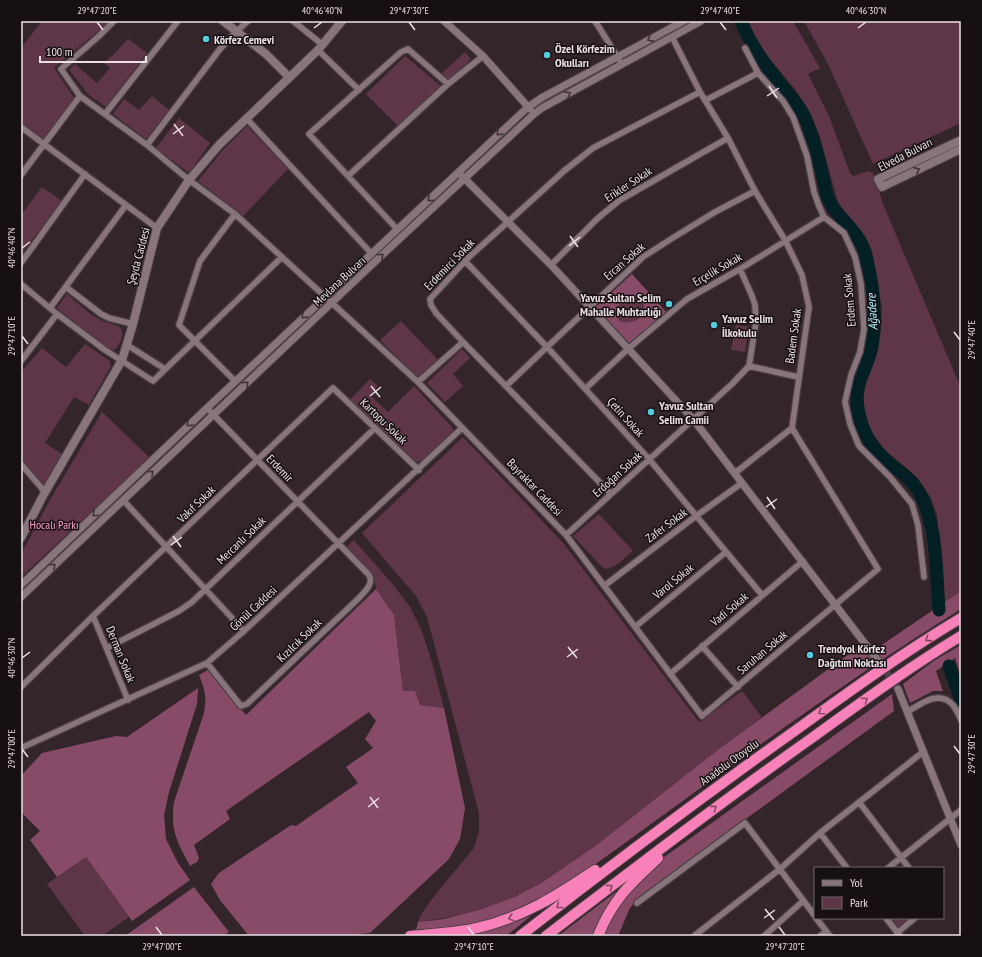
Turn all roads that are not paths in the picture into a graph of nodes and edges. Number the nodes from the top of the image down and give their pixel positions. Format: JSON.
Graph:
{"nodes":[{"id":1,"x":114,"y":21,"type":"edge"},
{"id":2,"x":178,"y":21,"type":"edge"},
{"id":3,"x":224,"y":21,"type":"edge"},
{"id":4,"x":248,"y":21,"type":"edge"},
{"id":5,"x":293,"y":21,"type":"edge"},
{"id":6,"x":342,"y":21,"type":"edge"},
{"id":7,"x":444,"y":21,"type":"edge"},
{"id":8,"x":595,"y":21,"type":"edge"},
{"id":9,"x":684,"y":21,"type":"edge"},
{"id":10,"x":701,"y":21,"type":"edge"},
{"id":11,"x":237,"y":31,"type":"junction"},
{"id":12,"x":672,"y":37,"type":"junction"},
{"id":13,"x":320,"y":48,"type":"junction"},
{"id":14,"x":746,"y":48,"type":"dead end"},
{"id":15,"x":483,"y":56,"type":"junction"},
{"id":16,"x":617,"y":57,"type":"junction"},
{"id":17,"x":622,"y":64,"type":"junction"},
{"id":18,"x":758,"y":73,"type":"junction"},
{"id":19,"x":289,"y":77,"type":"junction"},
{"id":20,"x":448,"y":84,"type":"junction"},
{"id":21,"x":359,"y":90,"type":"junction"},
{"id":22,"x":700,"y":92,"type":"junction"},
{"id":23,"x":80,"y":96,"type":"junction"},
{"id":24,"x":706,"y":100,"type":"junction"},
{"id":25,"x":528,"y":107,"type":"junction"},
{"id":26,"x":105,"y":114,"type":"junction"},
{"id":27,"x":534,"y":114,"type":"junction"},
{"id":28,"x":246,"y":118,"type":"junction"},
{"id":29,"x":21,"y":127,"type":"edge"},
{"id":30,"x":728,"y":138,"type":"junction"},
{"id":31,"x":961,"y":140,"type":"edge"},
{"id":32,"x":44,"y":144,"type":"junction"},
{"id":33,"x":147,"y":145,"type":"junction"},
{"id":34,"x":961,"y":150,"type":"edge"},
{"id":35,"x":458,"y":172,"type":"junction"},
{"id":36,"x":85,"y":174,"type":"junction"},
{"id":37,"x":21,"y":175,"type":"edge"},
{"id":38,"x":348,"y":176,"type":"junction"},
{"id":39,"x":464,"y":178,"type":"junction"},
{"id":40,"x":189,"y":180,"type":"junction"},
{"id":41,"x":756,"y":191,"type":"junction"},
{"id":42,"x":126,"y":205,"type":"junction"},
{"id":43,"x":235,"y":214,"type":"junction"},
{"id":44,"x":824,"y":217,"type":"junction"},
{"id":45,"x":508,"y":222,"type":"junction"},
{"id":46,"x":157,"y":228,"type":"junction"},
{"id":47,"x":397,"y":229,"type":"junction"},
{"id":48,"x":785,"y":240,"type":"junction"},
{"id":49,"x":371,"y":253,"type":"junction"},
{"id":50,"x":282,"y":257,"type":"junction"},
{"id":51,"x":465,"y":261,"type":"junction"},
{"id":52,"x":21,"y":263,"type":"edge"},
{"id":53,"x":551,"y":265,"type":"junction"},
{"id":54,"x":740,"y":269,"type":"junction"},
{"id":55,"x":21,"y":284,"type":"edge"},
{"id":56,"x":66,"y":287,"type":"junction"},
{"id":57,"x":325,"y":296,"type":"junction"},
{"id":58,"x":332,"y":302,"type":"junction"},
{"id":59,"x":590,"y":306,"type":"junction"},
{"id":60,"x":50,"y":308,"type":"junction"},
{"id":61,"x":57,"y":314,"type":"junction"},
{"id":62,"x":133,"y":324,"type":"junction"},
{"id":63,"x":194,"y":341,"type":"junction"},
{"id":64,"x":463,"y":342,"type":"junction"},
{"id":65,"x":127,"y":345,"type":"junction"},
{"id":66,"x":546,"y":347,"type":"junction"},
{"id":67,"x":628,"y":349,"type":"junction"},
{"id":68,"x":122,"y":360,"type":"junction"},
{"id":69,"x":21,"y":361,"type":"edge"},
{"id":70,"x":749,"y":366,"type":"junction"},
{"id":71,"x":166,"y":369,"type":"junction"},
{"id":72,"x":798,"y":377,"type":"junction"},
{"id":73,"x":235,"y":381,"type":"junction"},
{"id":74,"x":418,"y":382,"type":"junction"},
{"id":75,"x":506,"y":386,"type":"junction"},
{"id":76,"x":333,"y":388,"type":"joint"},
{"id":77,"x":585,"y":389,"type":"junction"},
{"id":78,"x":207,"y":408,"type":"junction"},
{"id":79,"x":213,"y":415,"type":"junction"},
{"id":80,"x":693,"y":419,"type":"junction"},
{"id":81,"x":375,"y":428,"type":"junction"},
{"id":82,"x":462,"y":428,"type":"junction"},
{"id":83,"x":792,"y":428,"type":"junction"},
{"id":84,"x":649,"y":459,"type":"junction"},
{"id":85,"x":258,"y":461,"type":"junction"},
{"id":86,"x":21,"y":464,"type":"edge"},
{"id":87,"x":419,"y":470,"type":"junction"},
{"id":88,"x":734,"y":473,"type":"junction"},
{"id":89,"x":742,"y":483,"type":"junction"},
{"id":90,"x":45,"y":492,"type":"junction"},
{"id":91,"x":611,"y":494,"type":"junction"},
{"id":92,"x":123,"y":500,"type":"junction"},
{"id":93,"x":297,"y":502,"type":"junction"},
{"id":94,"x":696,"y":516,"type":"junction"},
{"id":95,"x":566,"y":535,"type":"junction"},
{"id":96,"x":21,"y":538,"type":"edge"},
{"id":97,"x":338,"y":544,"type":"junction"},
{"id":98,"x":167,"y":547,"type":"junction"},
{"id":99,"x":726,"y":552,"type":"junction"},
{"id":100,"x":803,"y":561,"type":"junction"},
{"id":101,"x":924,"y":576,"type":"dead end"},
{"id":102,"x":21,"y":585,"type":"edge"},
{"id":103,"x":604,"y":586,"type":"junction"},
{"id":104,"x":205,"y":590,"type":"junction"},
{"id":105,"x":762,"y":595,"type":"junction"},
{"id":106,"x":21,"y":597,"type":"edge"},
{"id":107,"x":836,"y":605,"type":"junction"},
{"id":108,"x":93,"y":616,"type":"junction"},
{"id":109,"x":961,"y":618,"type":"edge"},
{"id":110,"x":635,"y":627,"type":"junction"},
{"id":111,"x":244,"y":631,"type":"junction"},
{"id":112,"x":961,"y":636,"type":"edge"},
{"id":113,"x":702,"y":646,"type":"junction"},
{"id":114,"x":107,"y":648,"type":"junction"},
{"id":115,"x":880,"y":662,"type":"tunnel mouth"},
{"id":116,"x":207,"y":663,"type":"junction"},
{"id":117,"x":670,"y":674,"type":"junction"},
{"id":118,"x":21,"y":687,"type":"edge"},
{"id":119,"x":738,"y":687,"type":"junction"},
{"id":120,"x":898,"y":689,"type":"tunnel mouth"},
{"id":121,"x":128,"y":700,"type":"junction"},
{"id":122,"x":907,"y":712,"type":"junction"},
{"id":123,"x":702,"y":716,"type":"joint"},
{"id":124,"x":961,"y":720,"type":"edge"},
{"id":125,"x":21,"y":748,"type":"edge"},
{"id":126,"x":923,"y":752,"type":"junction"},
{"id":127,"x":754,"y":760,"type":"junction"},
{"id":128,"x":859,"y":802,"type":"junction"},
{"id":129,"x":961,"y":810,"type":"edge"},
{"id":130,"x":950,"y":818,"type":"junction"},
{"id":131,"x":699,"y":819,"type":"junction"},
{"id":132,"x":820,"y":833,"type":"junction"},
{"id":133,"x":961,"y":845,"type":"edge"},
{"id":134,"x":901,"y":857,"type":"junction"},
{"id":135,"x":846,"y":867,"type":"edge"},
{"id":136,"x":889,"y":867,"type":"edge"},
{"id":137,"x":908,"y":867,"type":"edge"},
{"id":138,"x":780,"y":869,"type":"junction"},
{"id":139,"x":803,"y":901,"type":"junction"},
{"id":140,"x":637,"y":903,"type":"dead end"},
{"id":141,"x":814,"y":915,"type":"edge"},
{"id":142,"x":818,"y":919,"type":"edge"},
{"id":143,"x":887,"y":919,"type":"edge"},
{"id":144,"x":914,"y":919,"type":"edge"},
{"id":145,"x":826,"y":930,"type":"junction"},
{"id":146,"x":898,"y":934,"type":"edge"},
{"id":147,"x":411,"y":936,"type":"edge"},
{"id":148,"x":520,"y":936,"type":"edge"},
{"id":149,"x":546,"y":936,"type":"edge"},
{"id":150,"x":598,"y":936,"type":"edge"},
{"id":151,"x":694,"y":936,"type":"edge"},
{"id":152,"x":764,"y":936,"type":"edge"},
{"id":153,"x":820,"y":936,"type":"edge"},
{"id":154,"x":830,"y":936,"type":"edge"}],
"edges":[{"from":1,"to":23,"type":"street","name":"Bayraktar Caddesi"},
{"from":2,"to":26,"type":"street"},
{"from":3,"to":11,"type":"main road"},
{"from":4,"to":11,"type":"street"},
{"from":5,"to":13,"type":"street"},
{"from":6,"to":13,"type":"main road","name":"Şeyda Caddesi"},
{"from":7,"to":15,"type":"street"},
{"from":8,"to":16,"type":"street"},
{"from":9,"to":16,"type":"street","name":"Mevlana Bulvarı","one_way":true},
{"from":10,"to":12,"type":"street","name":"Mevlana Bulvarı"},
{"from":11,"to":19,"type":"main road"},
{"from":11,"to":33,"type":"street"},
{"from":12,"to":17,"type":"street","name":"Mevlana Bulvarı"},
{"from":12,"to":22,"type":"street","name":"Badem Sokak"},
{"from":13,"to":19,"type":"main road","name":"Şeyda Caddesi"},
{"from":13,"to":21,"type":"street"},
{"from":14,"to":18,"type":"street","name":"Erdem Sokak"},
{"from":15,"to":20,"type":"street"},
{"from":15,"to":25,"type":"street"},
{"from":16,"to":17,"type":"street"},
{"from":16,"to":25,"type":"street","name":"Mevlana Bulvarı"},
{"from":27,"to":17,"type":"street","name":"Mevlana Bulvarı","one_way":true},
{"from":18,"to":24,"type":"street"},
{"from":18,"to":44,"type":"street","name":"Erdem Sokak"},
{"from":19,"to":28,"type":"main road","name":"Şeyda Caddesi"},
{"from":20,"to":21,"type":"street"},
{"from":20,"to":38,"type":"street"},
{"from":21,"to":38,"type":"street"},
{"from":22,"to":24,"type":"street","name":"Badem Sokak"},
{"from":22,"to":45,"type":"street","name":"Erdemirci Sokak"},
{"from":23,"to":26,"type":"street","name":"Bayraktar Caddesi"},
{"from":23,"to":32,"type":"street"},
{"from":24,"to":30,"type":"street","name":"Badem Sokak"},
{"from":25,"to":27,"type":"street"},
{"from":25,"to":35,"type":"street","name":"Mevlana Bulvarı","one_way":true},
{"from":26,"to":33,"type":"street","name":"Bayraktar Caddesi"},
{"from":27,"to":39,"type":"street","name":"Mevlana Bulvarı"},
{"from":28,"to":40,"type":"main road","name":"Şeyda Caddesi"},
{"from":28,"to":49,"type":"street"},
{"from":29,"to":32,"type":"street"},
{"from":30,"to":41,"type":"street","name":"Badem Sokak"},
{"from":30,"to":53,"type":"street","name":"Erikler Sokak"},
{"from":31,"to":34,"type":"main road","name":"Elveda Bulvarı","one_way":true},
{"from":32,"to":36,"type":"street"},
{"from":32,"to":37,"type":"street"},
{"from":33,"to":40,"type":"street","name":"Bayraktar Caddesi"},
{"from":35,"to":39,"type":"street"},
{"from":35,"to":47,"type":"street","name":"Mevlana Bulvarı","one_way":true},
{"from":36,"to":42,"type":"street"},
{"from":36,"to":52,"type":"street"},
{"from":38,"to":47,"type":"street"},
{"from":39,"to":45,"type":"street"},
{"from":58,"to":39,"type":"street","name":"Mevlana Bulvarı","one_way":true},
{"from":40,"to":43,"type":"street","name":"Bayraktar Caddesi"},
{"from":40,"to":46,"type":"main road","name":"Şeyda Caddesi"},
{"from":41,"to":48,"type":"street","name":"Badem Sokak"},
{"from":41,"to":59,"type":"street","name":"Ercan Sokak"},
{"from":42,"to":46,"type":"street"},
{"from":42,"to":56,"type":"street"},
{"from":43,"to":50,"type":"street","name":"Bayraktar Caddesi"},
{"from":43,"to":63,"type":"street"},
{"from":44,"to":48,"type":"street","name":"Erçelik Sokak"},
{"from":44,"to":101,"type":"street","name":"Erdem Sokak"},
{"from":45,"to":51,"type":"street","name":"Erdemirci Sokak"},
{"from":45,"to":53,"type":"street"},
{"from":46,"to":62,"type":"main road","name":"Şeyda Caddesi"},
{"from":47,"to":49,"type":"street","name":"Mevlana Bulvarı"},
{"from":48,"to":54,"type":"street","name":"Erçelik Sokak"},
{"from":48,"to":72,"type":"street","name":"Badem Sokak"},
{"from":49,"to":57,"type":"street","name":"Mevlana Bulvarı"},
{"from":50,"to":57,"type":"street","name":"Bayraktar Caddesi"},
{"from":50,"to":63,"type":"street"},
{"from":51,"to":64,"type":"street","name":"Erdemirci Sokak"},
{"from":51,"to":66,"type":"street","name":"Çetin Sokak"},
{"from":53,"to":59,"type":"street"},
{"from":54,"to":67,"type":"street","name":"Erçelik Sokak"},
{"from":54,"to":70,"type":"street"},
{"from":55,"to":60,"type":"street"},
{"from":56,"to":60,"type":"street"},
{"from":56,"to":62,"type":"street"},
{"from":57,"to":58,"type":"street","name":"Bayraktar Caddesi"},
{"from":57,"to":73,"type":"street","name":"Mevlana Bulvarı","one_way":true},
{"from":58,"to":74,"type":"street","name":"Bayraktar Caddesi"},
{"from":79,"to":58,"type":"street","name":"Mevlana Bulvarı","one_way":true},
{"from":59,"to":66,"type":"street","name":"Ercan Sokak"},
{"from":59,"to":67,"type":"street"},
{"from":60,"to":61,"type":"street"},
{"from":61,"to":68,"type":"street"},
{"from":61,"to":69,"type":"street"},
{"from":62,"to":65,"type":"main road","name":"Şeyda Caddesi"},
{"from":63,"to":71,"type":"street"},
{"from":63,"to":73,"type":"street"},
{"from":64,"to":74,"type":"street"},
{"from":64,"to":75,"type":"street","name":"Erdemirci Sokak"},
{"from":65,"to":68,"type":"main road","name":"Şeyda Caddesi"},
{"from":65,"to":71,"type":"street"},
{"from":66,"to":75,"type":"street","name":"Ercan Sokak"},
{"from":66,"to":77,"type":"street","name":"Çetin Sokak"},
{"from":67,"to":77,"type":"street","name":"Erçelik Sokak"},
{"from":67,"to":80,"type":"street"},
{"from":68,"to":71,"type":"street"},
{"from":68,"to":90,"type":"main road","name":"Şeyda Caddesi"},
{"from":70,"to":72,"type":"street"},
{"from":70,"to":80,"type":"street","name":"Erdoğan Sokak"},
{"from":72,"to":83,"type":"street","name":"Badem Sokak"},
{"from":73,"to":78,"type":"street","name":"Mevlana Bulvarı"},
{"from":74,"to":82,"type":"street","name":"Bayraktar Caddesi"},
{"from":75,"to":91,"type":"street","name":"Erdemirci Sokak"},
{"from":76,"to":81,"type":"street","name":"Kartopu Sokak"},
{"from":76,"to":85,"type":"street","name":"Vakıf Sokak"},
{"from":77,"to":84,"type":"street","name":"Çetin Sokak"},
{"from":78,"to":79,"type":"street","name":"Erdemir"},
{"from":78,"to":102,"type":"street","name":"Mevlana Bulvarı","one_way":true},
{"from":79,"to":85,"type":"street","name":"Erdemir"},
{"from":92,"to":79,"type":"street","name":"Mevlana Bulvarı","one_way":true},
{"from":80,"to":84,"type":"street","name":"Erdoğan Sokak"},
{"from":80,"to":88,"type":"street"},
{"from":81,"to":87,"type":"street","name":"Kartopu Sokak"},
{"from":81,"to":93,"type":"street","name":"Mercanlı Sokak"},
{"from":82,"to":87,"type":"street","name":"Gönül Caddesi"},
{"from":82,"to":95,"type":"street","name":"Bayraktar Caddesi"},
{"from":83,"to":88,"type":"street"},
{"from":83,"to":107,"type":"street"},
{"from":84,"to":91,"type":"street","name":"Erdoğan Sokak"},
{"from":84,"to":94,"type":"street","name":"Çetin Sokak"},
{"from":85,"to":93,"type":"street","name":"Erdemir"},
{"from":85,"to":98,"type":"street","name":"Vakıf Sokak"},
{"from":86,"to":90,"type":"street"},
{"from":87,"to":97,"type":"street","name":"Gönül Caddesi"},
{"from":88,"to":89,"type":"street"},
{"from":89,"to":94,"type":"street","name":"Zafer Sokak"},
{"from":89,"to":100,"type":"street"},
{"from":90,"to":96,"type":"main road","name":"Şeyda Caddesi"},
{"from":91,"to":95,"type":"street","name":"Erdoğan Sokak"},
{"from":92,"to":98,"type":"street"},
{"from":106,"to":92,"type":"street","name":"Mevlana Bulvarı","one_way":true},
{"from":93,"to":97,"type":"street","name":"Erdemir"},
{"from":93,"to":104,"type":"street","name":"Mercanlı Sokak"},
{"from":94,"to":99,"type":"street","name":"Çetin Sokak"},
{"from":94,"to":103,"type":"street","name":"Zafer Sokak"},
{"from":95,"to":103,"type":"street","name":"Bayraktar Caddesi"},
{"from":97,"to":111,"type":"street","name":"Gönül Caddesi"},
{"from":97,"to":116,"type":"street","name":"Kızılcık Sokak"},
{"from":98,"to":104,"type":"street"},
{"from":98,"to":108,"type":"street","name":"Vakıf Sokak"},
{"from":99,"to":105,"type":"street","name":"Çetin Sokak"},
{"from":99,"to":110,"type":"street","name":"Varol Sokak"},
{"from":100,"to":105,"type":"street","name":"Vadi Sokak"},
{"from":100,"to":107,"type":"street"},
{"from":103,"to":110,"type":"street","name":"Bayraktar Caddesi"},
{"from":104,"to":111,"type":"street"},
{"from":104,"to":114,"type":"street","name":"Mercanlı Sokak"},
{"from":105,"to":113,"type":"street","name":"Vadi Sokak"},
{"from":107,"to":115,"type":"street"},
{"from":107,"to":119,"type":"street","name":"Saruhan Sokak"},
{"from":108,"to":114,"type":"street","name":"Derman Sokak"},
{"from":108,"to":118,"type":"street","name":"Vakıf Sokak"},
{"from":109,"to":127,"type":"highway","name":"Anadolu Otoyolu","one_way":true},
{"from":110,"to":117,"type":"street","name":"Bayraktar Caddesi"},
{"from":111,"to":116,"type":"street","name":"Gönül Caddesi"},
{"from":131,"to":112,"type":"highway","one_way":true},
{"from":113,"to":117,"type":"street","name":"Vadi Sokak"},
{"from":113,"to":119,"type":"street"},
{"from":114,"to":121,"type":"street","name":"Derman Sokak"},
{"from":116,"to":121,"type":"street","name":"Gönül Caddesi"},
{"from":117,"to":123,"type":"street","name":"Bayraktar Caddesi"},
{"from":119,"to":123,"type":"street","name":"Saruhan Sokak"},
{"from":120,"to":122,"type":"street"},
{"from":121,"to":125,"type":"street","name":"Gönül Caddesi"},
{"from":122,"to":124,"type":"street"},
{"from":122,"to":126,"type":"street"},
{"from":126,"to":128,"type":"street"},
{"from":126,"to":130,"type":"street"},
{"from":127,"to":147,"type":"highway","one_way":true},
{"from":127,"to":148,"type":"highway","name":"Anadolu Otoyolu","one_way":true},
{"from":128,"to":132,"type":"street"},
{"from":128,"to":134,"type":"street"},
{"from":129,"to":130,"type":"street"},
{"from":130,"to":133,"type":"street"},
{"from":130,"to":134,"type":"street"},
{"from":149,"to":131,"type":"highway","one_way":true},
{"from":131,"to":150,"type":"highway"},
{"from":132,"to":135,"type":"street"},
{"from":132,"to":138,"type":"street"},
{"from":134,"to":136,"type":"street"},
{"from":134,"to":137,"type":"street"},
{"from":138,"to":139,"type":"street"},
{"from":138,"to":140,"type":"street"},
{"from":138,"to":151,"type":"street"},
{"from":139,"to":141,"type":"street"},
{"from":139,"to":152,"type":"street"},
{"from":142,"to":145,"type":"street"},
{"from":143,"to":146,"type":"street"},
{"from":144,"to":146,"type":"street"},
{"from":145,"to":153,"type":"street"},
{"from":145,"to":154,"type":"street"}]}
